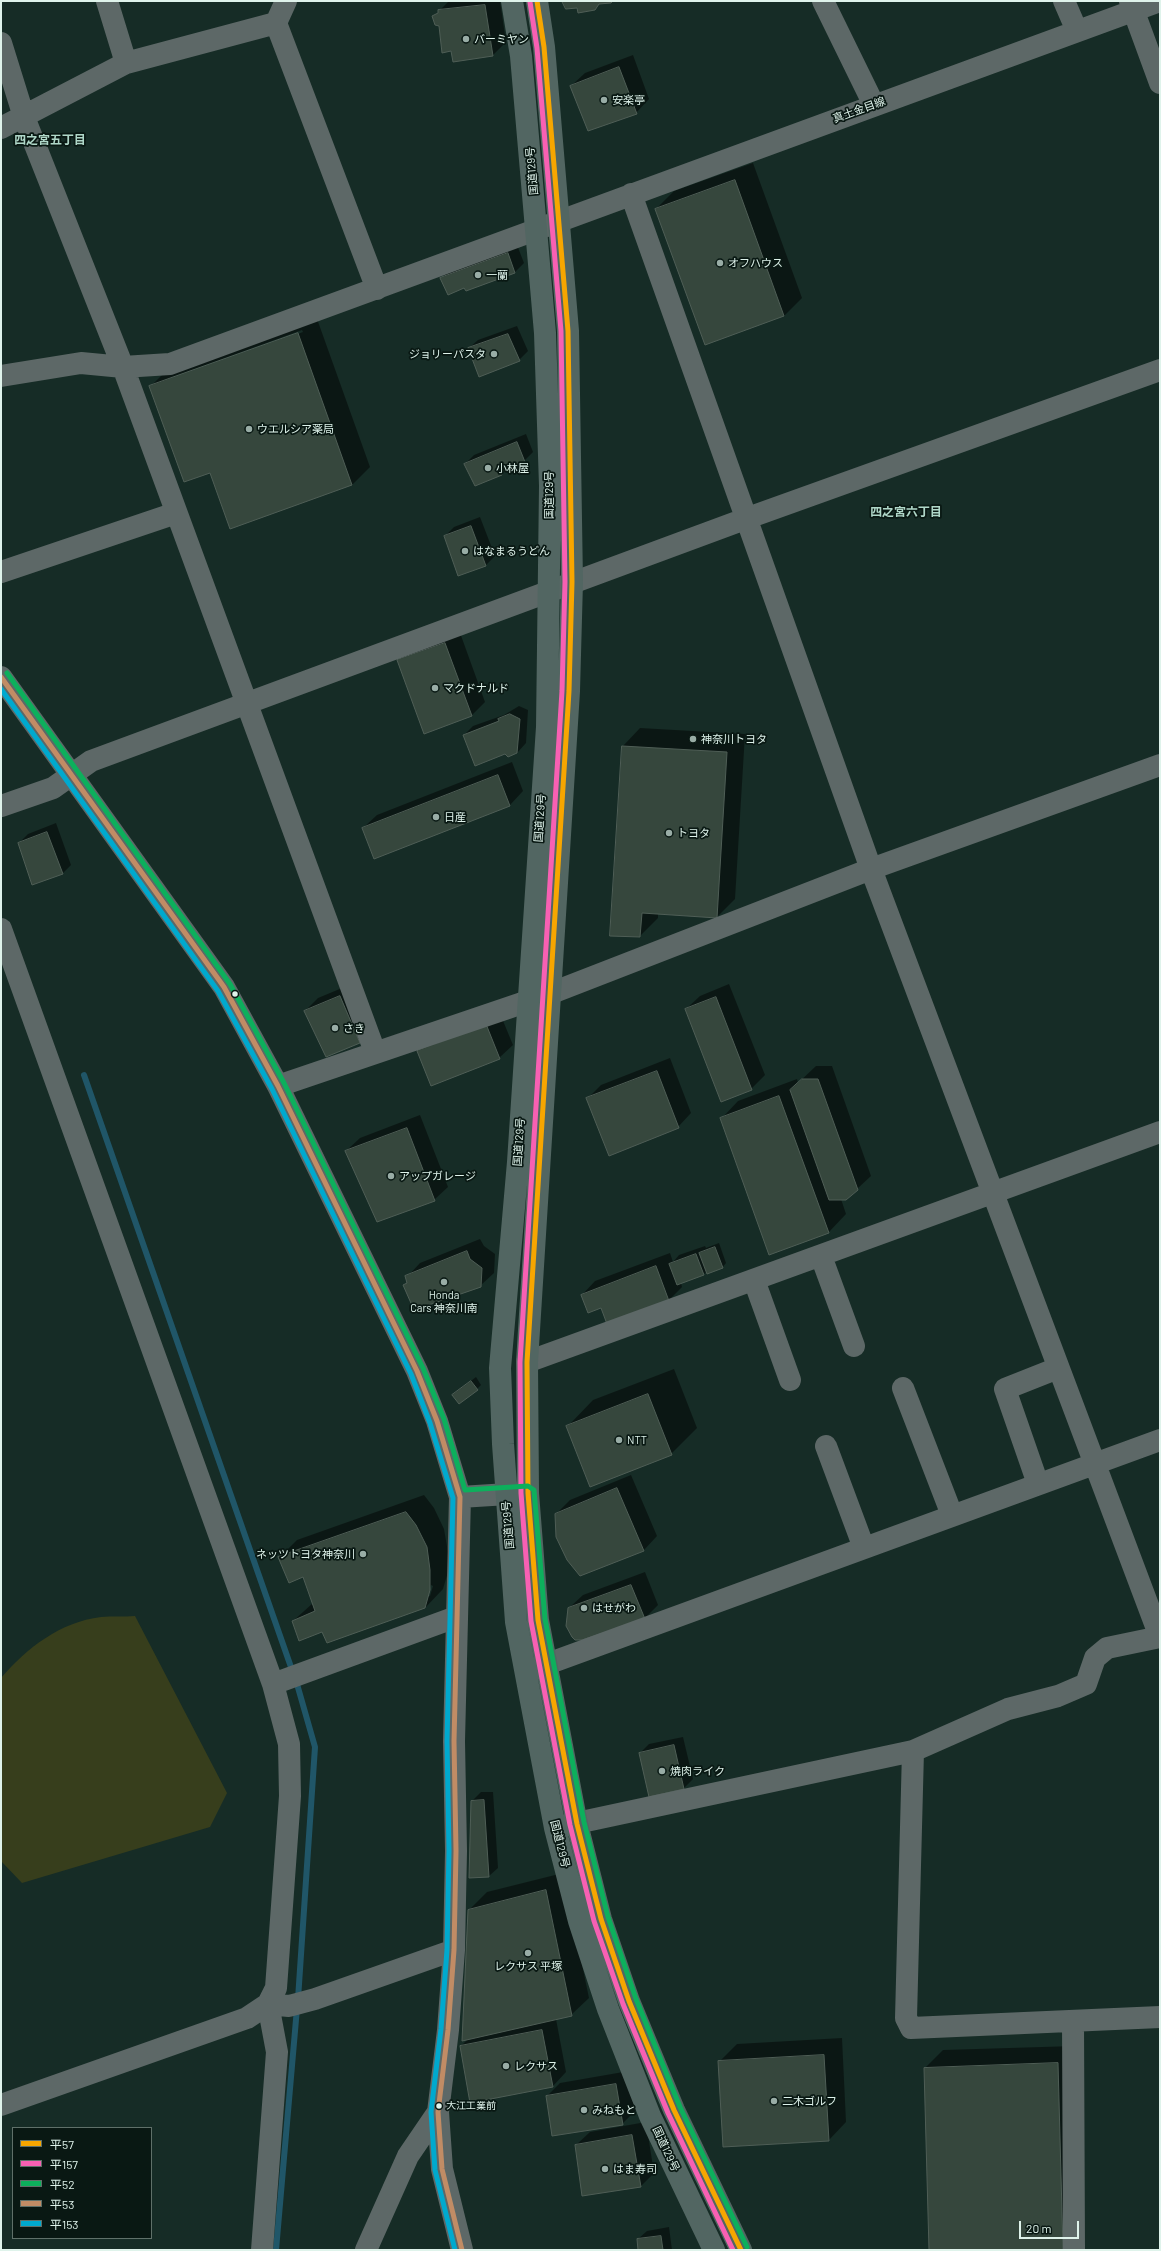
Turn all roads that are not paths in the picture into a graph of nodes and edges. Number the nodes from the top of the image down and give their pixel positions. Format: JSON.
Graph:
{"nodes":[{"id":1,"x":107,"y":1,"type":"edge"},
{"id":2,"x":286,"y":1,"type":"edge"},
{"id":3,"x":512,"y":1,"type":"edge"},
{"id":4,"x":537,"y":1,"type":"edge"},
{"id":5,"x":823,"y":1,"type":"edge"},
{"id":6,"x":1064,"y":1,"type":"edge"},
{"id":7,"x":1160,"y":1,"type":"edge"},
{"id":8,"x":1131,"y":6,"type":"edge"},
{"id":9,"x":276,"y":22,"type":"junction"},
{"id":10,"x":1077,"y":30,"type":"junction"},
{"id":11,"x":1,"y":43,"type":"edge"},
{"id":12,"x":126,"y":63,"type":"junction"},
{"id":13,"x":1160,"y":83,"type":"edge"},
{"id":14,"x":874,"y":105,"type":"junction"},
{"id":15,"x":24,"y":117,"type":"junction"},
{"id":16,"x":1,"y":128,"type":"edge"},
{"id":17,"x":631,"y":194,"type":"junction"},
{"id":18,"x":559,"y":221,"type":"junction"},
{"id":19,"x":537,"y":230,"type":"junction"},
{"id":20,"x":377,"y":289,"type":"junction"},
{"id":21,"x":123,"y":367,"type":"junction"},
{"id":22,"x":1160,"y":370,"type":"edge"},
{"id":23,"x":1,"y":376,"type":"edge"},
{"id":24,"x":176,"y":514,"type":"junction"},
{"id":25,"x":745,"y":519,"type":"junction"},
{"id":26,"x":1,"y":572,"type":"edge"},
{"id":27,"x":572,"y":582,"type":"junction"},
{"id":28,"x":549,"y":592,"type":"junction"},
{"id":29,"x":1,"y":677,"type":"edge"},
{"id":30,"x":246,"y":704,"type":"junction"},
{"id":31,"x":1160,"y":765,"type":"edge"},
{"id":32,"x":73,"y":775,"type":"junction"},
{"id":33,"x":1,"y":806,"type":"edge"},
{"id":34,"x":871,"y":869,"type":"junction"},
{"id":35,"x":1,"y":929,"type":"edge"},
{"id":36,"x":549,"y":994,"type":"junction"},
{"id":37,"x":528,"y":1001,"type":"junction"},
{"id":38,"x":375,"y":1052,"type":"junction"},
{"id":39,"x":278,"y":1086,"type":"junction"},
{"id":40,"x":1160,"y":1132,"type":"edge"},
{"id":41,"x":994,"y":1194,"type":"junction"},
{"id":42,"x":821,"y":1256,"type":"junction"},
{"id":43,"x":754,"y":1280,"type":"junction"},
{"id":44,"x":854,"y":1346,"type":"dead end"},
{"id":45,"x":527,"y":1362,"type":"junction"},
{"id":46,"x":1058,"y":1368,"type":"junction"},
{"id":47,"x":790,"y":1380,"type":"dead end"},
{"id":48,"x":903,"y":1388,"type":"dead end"},
{"id":49,"x":1160,"y":1440,"type":"edge"},
{"id":50,"x":826,"y":1446,"type":"dead end"},
{"id":51,"x":1093,"y":1464,"type":"junction"},
{"id":52,"x":1038,"y":1484,"type":"junction"},
{"id":53,"x":528,"y":1493,"type":"junction"},
{"id":54,"x":506,"y":1494,"type":"junction"},
{"id":55,"x":460,"y":1497,"type":"junction"},
{"id":56,"x":952,"y":1516,"type":"junction"},
{"id":57,"x":864,"y":1548,"type":"junction"},
{"id":58,"x":456,"y":1617,"type":"junction"},
{"id":59,"x":1160,"y":1637,"type":"edge"},
{"id":60,"x":546,"y":1665,"type":"junction"},
{"id":61,"x":524,"y":1673,"type":"junction"},
{"id":62,"x":273,"y":1684,"type":"junction"},
{"id":63,"x":913,"y":1751,"type":"junction"},
{"id":64,"x":577,"y":1824,"type":"junction"},
{"id":65,"x":555,"y":1828,"type":"junction"},
{"id":66,"x":454,"y":1950,"type":"junction"},
{"id":67,"x":268,"y":2004,"type":"junction"},
{"id":68,"x":1160,"y":2017,"type":"edge"},
{"id":69,"x":1073,"y":2022,"type":"junction"},
{"id":70,"x":1,"y":2105,"type":"edge"},
{"id":71,"x":438,"y":2112,"type":"junction"},
{"id":72,"x":262,"y":2250,"type":"edge"},
{"id":73,"x":366,"y":2250,"type":"edge"},
{"id":74,"x":462,"y":2250,"type":"edge"},
{"id":75,"x":714,"y":2250,"type":"edge"},
{"id":76,"x":741,"y":2250,"type":"edge"},
{"id":77,"x":1074,"y":2250,"type":"edge"}],
"edges":[{"from":1,"to":12,"type":"street"},
{"from":2,"to":9,"type":"street"},
{"from":3,"to":19,"type":"highway","name":"国道129号"},
{"from":4,"to":18,"type":"highway","name":"国道129号"},
{"from":5,"to":14,"type":"street"},
{"from":6,"to":10,"type":"street"},
{"from":7,"to":8,"type":"street","name":"真土金目線"},
{"from":8,"to":10,"type":"street","name":"真土金目線"},
{"from":8,"to":13,"type":"street"},
{"from":9,"to":12,"type":"street"},
{"from":9,"to":20,"type":"street"},
{"from":10,"to":14,"type":"street","name":"真土金目線"},
{"from":11,"to":15,"type":"street"},
{"from":12,"to":15,"type":"street"},
{"from":14,"to":17,"type":"street","name":"真土金目線"},
{"from":15,"to":16,"type":"street"},
{"from":15,"to":21,"type":"street"},
{"from":17,"to":18,"type":"street","name":"真土金目線"},
{"from":17,"to":25,"type":"street"},
{"from":18,"to":19,"type":"street","name":"真土金目線"},
{"from":18,"to":27,"type":"highway","name":"国道129号"},
{"from":19,"to":20,"type":"street","name":"真土金目線"},
{"from":19,"to":28,"type":"highway","name":"国道129号"},
{"from":20,"to":21,"type":"street","name":"真土金目線"},
{"from":21,"to":23,"type":"street","name":"真土金目線"},
{"from":21,"to":24,"type":"street"},
{"from":22,"to":25,"type":"street"},
{"from":24,"to":26,"type":"street"},
{"from":24,"to":30,"type":"street"},
{"from":25,"to":27,"type":"street"},
{"from":25,"to":34,"type":"street"},
{"from":27,"to":28,"type":"street"},
{"from":27,"to":36,"type":"highway","name":"国道129号"},
{"from":28,"to":30,"type":"street"},
{"from":28,"to":37,"type":"highway","name":"国道129号"},
{"from":29,"to":32,"type":"street"},
{"from":30,"to":32,"type":"street"},
{"from":30,"to":38,"type":"street"},
{"from":31,"to":34,"type":"street"},
{"from":32,"to":33,"type":"street"},
{"from":32,"to":39,"type":"street"},
{"from":34,"to":36,"type":"street"},
{"from":34,"to":41,"type":"street"},
{"from":35,"to":62,"type":"street"},
{"from":36,"to":37,"type":"street"},
{"from":36,"to":45,"type":"highway","name":"国道129号"},
{"from":37,"to":38,"type":"street"},
{"from":37,"to":54,"type":"highway","name":"国道129号"},
{"from":38,"to":39,"type":"street"},
{"from":39,"to":55,"type":"street"},
{"from":40,"to":41,"type":"street"},
{"from":41,"to":42,"type":"street"},
{"from":41,"to":46,"type":"street"},
{"from":42,"to":43,"type":"street"},
{"from":42,"to":44,"type":"street"},
{"from":43,"to":45,"type":"street"},
{"from":43,"to":47,"type":"street"},
{"from":45,"to":53,"type":"highway","name":"国道129号"},
{"from":46,"to":51,"type":"street"},
{"from":46,"to":52,"type":"street"},
{"from":48,"to":56,"type":"street"},
{"from":49,"to":51,"type":"street"},
{"from":50,"to":57,"type":"street"},
{"from":51,"to":52,"type":"street"},
{"from":51,"to":59,"type":"street"},
{"from":52,"to":56,"type":"street"},
{"from":53,"to":54,"type":"street"},
{"from":53,"to":60,"type":"highway","name":"国道129号"},
{"from":54,"to":55,"type":"street"},
{"from":54,"to":61,"type":"highway","name":"国道129号"},
{"from":55,"to":58,"type":"street"},
{"from":56,"to":57,"type":"street"},
{"from":57,"to":60,"type":"street"},
{"from":58,"to":62,"type":"street"},
{"from":58,"to":66,"type":"street"},
{"from":59,"to":63,"type":"street"},
{"from":60,"to":61,"type":"street"},
{"from":60,"to":64,"type":"highway","name":"国道129号"},
{"from":61,"to":65,"type":"highway","name":"国道129号"},
{"from":62,"to":67,"type":"street"},
{"from":63,"to":64,"type":"street"},
{"from":63,"to":69,"type":"street"},
{"from":64,"to":65,"type":"street"},
{"from":64,"to":76,"type":"highway","name":"国道129号"},
{"from":65,"to":75,"type":"highway","name":"国道129号"},
{"from":66,"to":67,"type":"street"},
{"from":66,"to":71,"type":"street"},
{"from":67,"to":70,"type":"street"},
{"from":67,"to":72,"type":"street"},
{"from":68,"to":69,"type":"street"},
{"from":69,"to":77,"type":"street"},
{"from":71,"to":73,"type":"street"},
{"from":71,"to":74,"type":"street"}]}
